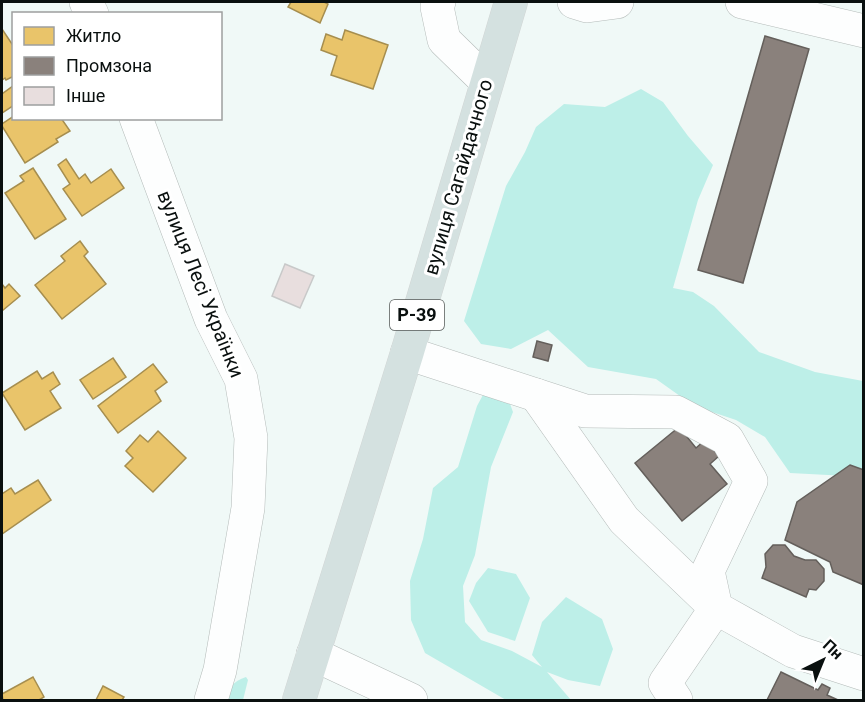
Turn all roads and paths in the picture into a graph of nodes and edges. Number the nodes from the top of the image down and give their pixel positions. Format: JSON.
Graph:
{"nodes":[{"id":1,"x":439,"y":2,"type":"edge"},
{"id":2,"x":511,"y":2,"type":"edge"},
{"id":3,"x":574,"y":2,"type":"edge"},
{"id":4,"x":617,"y":2,"type":"edge"},
{"id":5,"x":742,"y":2,"type":"edge"},
{"id":6,"x":864,"y":31,"type":"edge"},
{"id":7,"x":486,"y":81,"type":"junction"},
{"id":8,"x":137,"y":120,"type":"edge"},
{"id":9,"x":406,"y":353,"type":"junction"},
{"id":10,"x":536,"y":395,"type":"junction"},
{"id":11,"x":716,"y":608,"type":"junction"},
{"id":12,"x":317,"y":641,"type":"junction"},
{"id":13,"x":864,"y":674,"type":"edge"},
{"id":14,"x":211,"y":700,"type":"edge"},
{"id":15,"x":299,"y":700,"type":"edge"},
{"id":16,"x":411,"y":700,"type":"edge"},
{"id":17,"x":676,"y":700,"type":"edge"}],
"edges":[{"from":1,"to":7,"type":"street"},
{"from":2,"to":7,"type":"main road","name":"вулиця Сагайдачного","number":"Р-39"},
{"from":3,"to":4,"type":"street"},
{"from":5,"to":6,"type":"street"},
{"from":7,"to":9,"type":"main road","name":"вулиця Сагайдачного","number":"Р-39"},
{"from":8,"to":14,"type":"street","name":"вулиця Лесі Українки"},
{"from":9,"to":10,"type":"street"},
{"from":9,"to":12,"type":"main road","name":"вулиця Сагайдачного","number":"Р-39"},
{"from":10,"to":11,"type":"street"},
{"from":10,"to":11,"type":"street"},
{"from":11,"to":13,"type":"street"},
{"from":11,"to":17,"type":"street"},
{"from":12,"to":15,"type":"main road","number":"Р-39"},
{"from":12,"to":16,"type":"street"}]}
